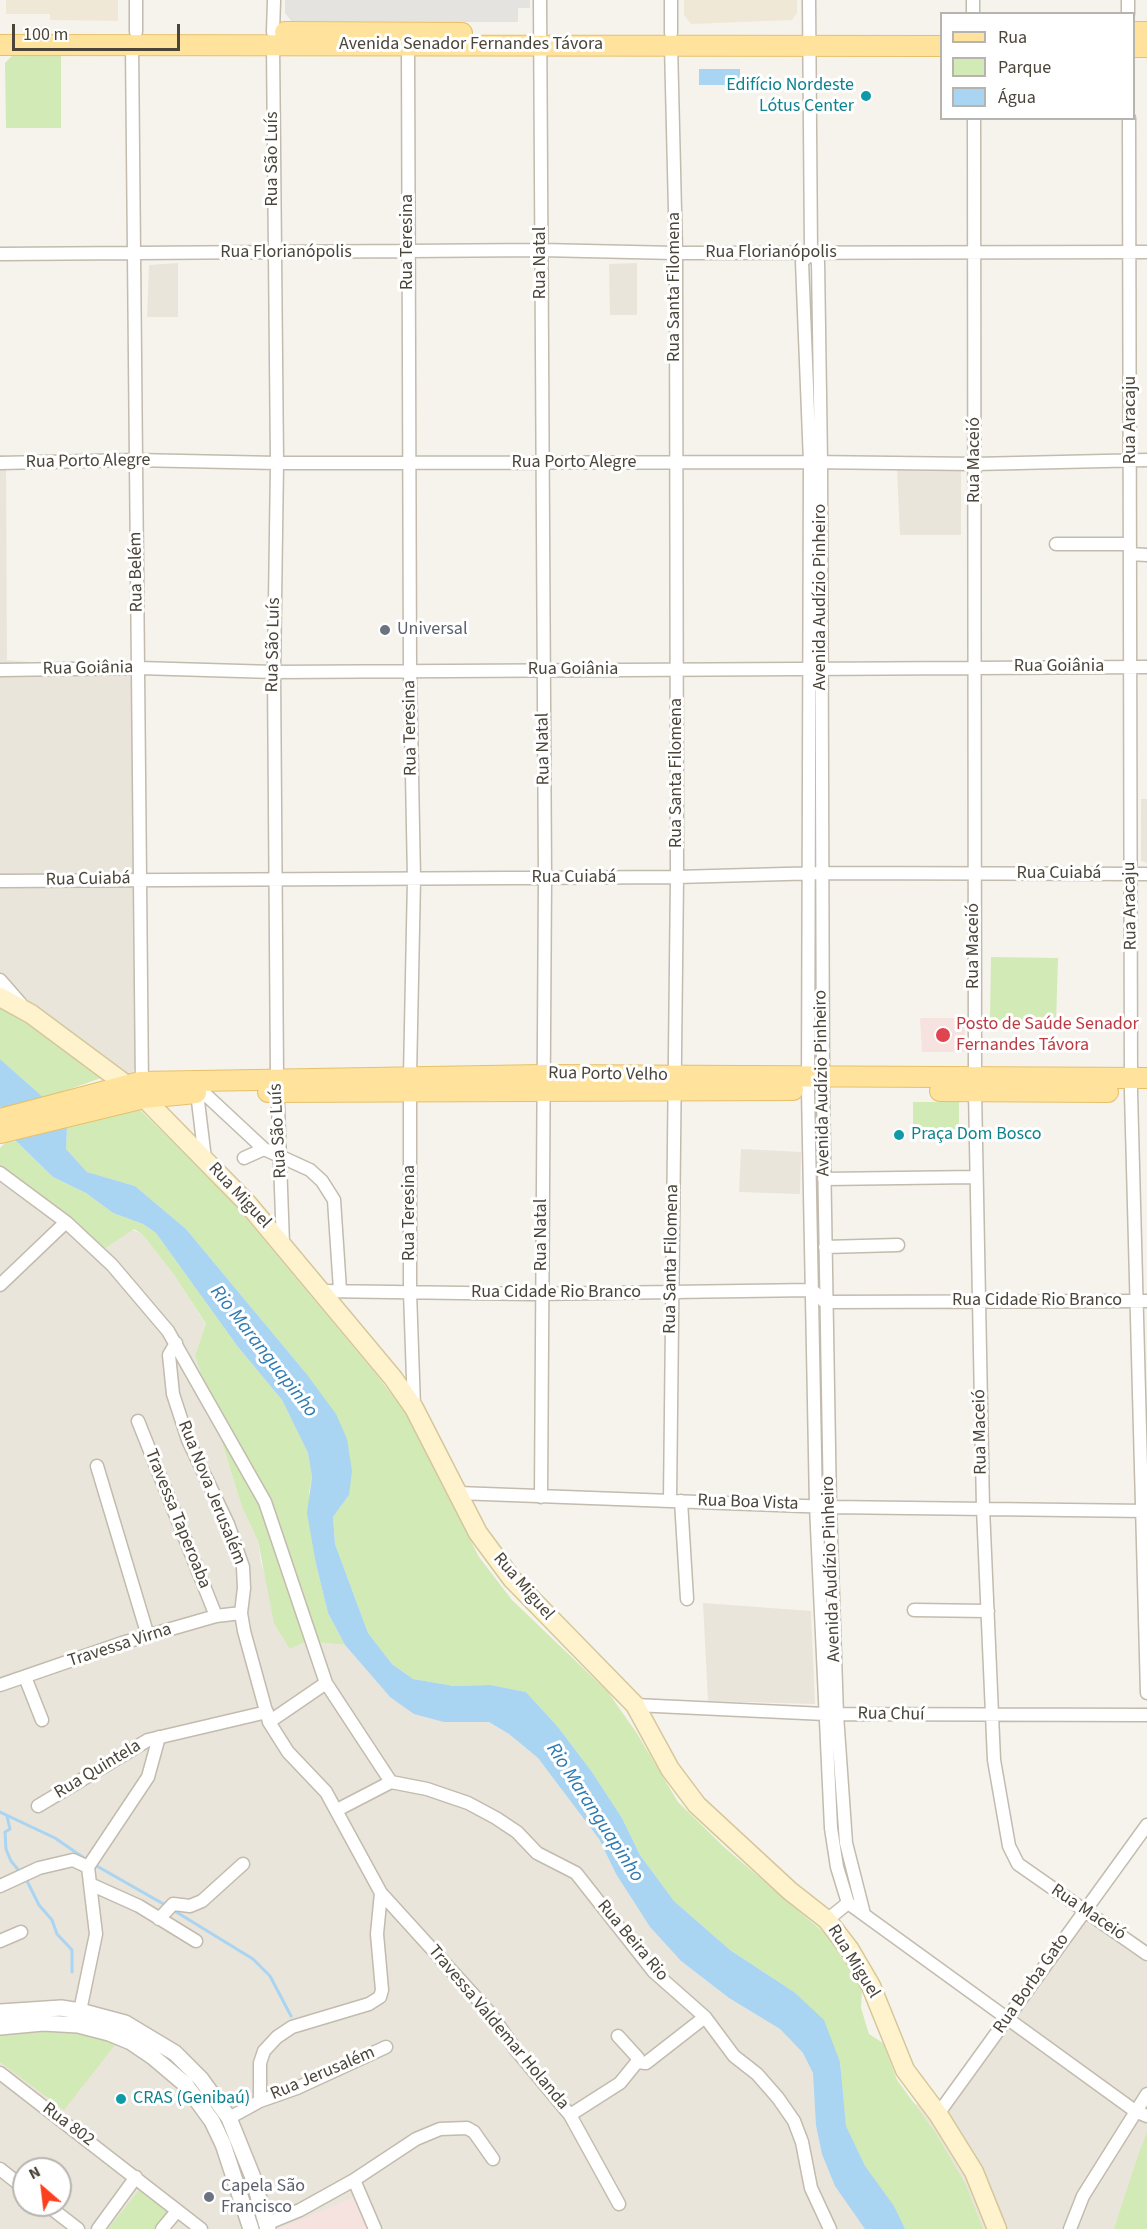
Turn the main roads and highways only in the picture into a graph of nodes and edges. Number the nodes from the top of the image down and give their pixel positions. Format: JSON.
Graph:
{"nodes":[{"id":1,"x":0,"y":32,"type":"edge"},
{"id":2,"x":940,"y":33,"type":"edge"},
{"id":3,"x":134,"y":38,"type":"junction"},
{"id":4,"x":273,"y":38,"type":"junction"},
{"id":5,"x":540,"y":39,"type":"junction"},
{"id":6,"x":809,"y":40,"type":"junction"},
{"id":7,"x":0,"y":45,"type":"edge"},
{"id":8,"x":940,"y":46,"type":"edge"},
{"id":9,"x":0,"y":997,"type":"edge"},
{"id":10,"x":277,"y":1085,"type":"junction"},
{"id":11,"x":1139,"y":1085,"type":"edge"},
{"id":12,"x":137,"y":1088,"type":"junction"},
{"id":13,"x":4,"y":1126,"type":"edge"},
{"id":14,"x":997,"y":2229,"type":"edge"}],
"edges":[{"from":1,"to":3,"type":"main road","name":"Avenida Senador Fernandes Távora"},
{"from":2,"to":6,"type":"main road","name":"Avenida Senador Fernandes Távora"},
{"from":3,"to":4,"type":"main road","name":"Avenida Senador Fernandes Távora"},
{"from":3,"to":7,"type":"main road","name":"Avenida Senador Fernandes Távora"},
{"from":4,"to":5,"type":"main road","name":"Avenida Senador Fernandes Távora"},
{"from":4,"to":5,"type":"main road","name":"Avenida Senador Fernandes Távora"},
{"from":5,"to":6,"type":"main road","name":"Avenida Senador Fernandes Távora"},
{"from":6,"to":8,"type":"main road","name":"Avenida Senador Fernandes Távora"},
{"from":9,"to":12,"type":"main road","name":"Rua Miguel"},
{"from":10,"to":11,"type":"main road","name":"Rua Porto Velho"},
{"from":10,"to":12,"type":"main road","name":"Rua Porto Velho"},
{"from":10,"to":12,"type":"main road","name":"Rua Porto Velho"},
{"from":12,"to":13,"type":"main road","name":"Rua Porto Velho"},
{"from":12,"to":14,"type":"main road","name":"Rua Miguel"}]}
